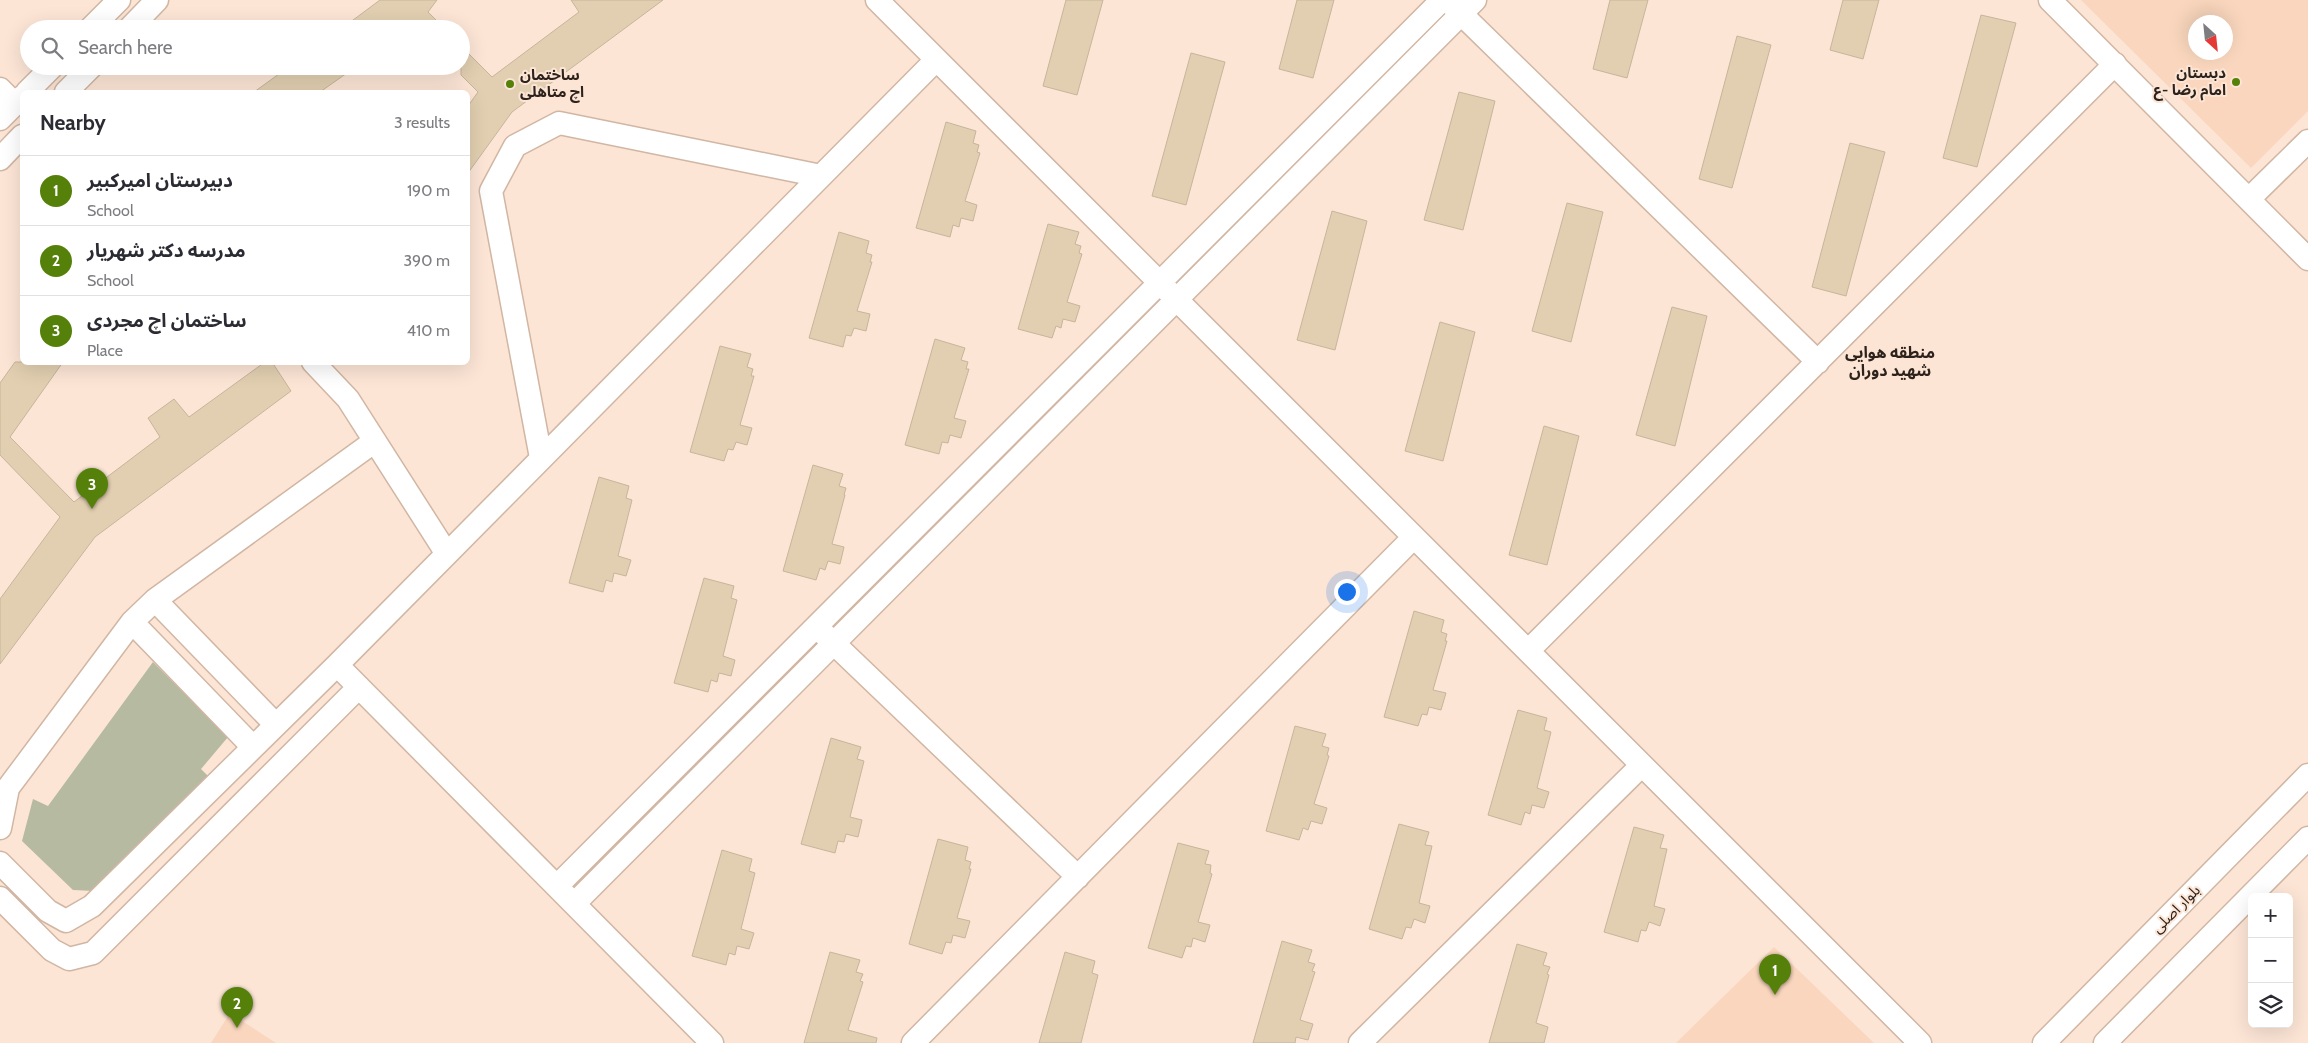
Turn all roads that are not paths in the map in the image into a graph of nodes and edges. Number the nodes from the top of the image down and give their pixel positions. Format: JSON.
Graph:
{"nodes":[{"id":1,"x":119,"y":0,"type":"edge"},
{"id":2,"x":158,"y":0,"type":"edge"},
{"id":3,"x":876,"y":0,"type":"edge"},
{"id":4,"x":1442,"y":0,"type":"edge"},
{"id":5,"x":2050,"y":0,"type":"edge"},
{"id":6,"x":1461,"y":5,"type":"edge"},
{"id":7,"x":99,"y":20,"type":"edge"},
{"id":8,"x":138,"y":20,"type":"edge"},
{"id":9,"x":936,"y":60,"type":"junction"},
{"id":10,"x":2115,"y":64,"type":"junction"},
{"id":11,"x":42,"y":75,"type":"edge"},
{"id":12,"x":83,"y":75,"type":"edge"},
{"id":13,"x":25,"y":90,"type":"edge"},
{"id":14,"x":68,"y":90,"type":"edge"},
{"id":15,"x":20,"y":138,"type":"edge"},
{"id":16,"x":2308,"y":141,"type":"edge"},
{"id":17,"x":0,"y":159,"type":"edge"},
{"id":18,"x":821,"y":176,"type":"junction"},
{"id":19,"x":2250,"y":198,"type":"junction"},
{"id":20,"x":2308,"y":259,"type":"edge"},
{"id":21,"x":1159,"y":283,"type":"junction"},
{"id":22,"x":1176,"y":299,"type":"junction"},
{"id":23,"x":1818,"y":362,"type":"junction"},
{"id":24,"x":315,"y":365,"type":"edge"},
{"id":25,"x":375,"y":441,"type":"junction"},
{"id":26,"x":541,"y":458,"type":"junction"},
{"id":27,"x":1414,"y":538,"type":"junction"},
{"id":28,"x":446,"y":554,"type":"junction"},
{"id":29,"x":155,"y":600,"type":"junction"},
{"id":30,"x":132,"y":622,"type":"junction"},
{"id":31,"x":816,"y":626,"type":"junction"},
{"id":32,"x":834,"y":643,"type":"junction"},
{"id":33,"x":1528,"y":652,"type":"junction"},
{"id":34,"x":337,"y":665,"type":"junction"},
{"id":35,"x":358,"y":687,"type":"junction"},
{"id":36,"x":276,"y":725,"type":"junction"},
{"id":37,"x":253,"y":747,"type":"junction"},
{"id":38,"x":1642,"y":765,"type":"junction"},
{"id":39,"x":2308,"y":775,"type":"edge"},
{"id":40,"x":0,"y":828,"type":"edge"},
{"id":41,"x":2308,"y":838,"type":"edge"},
{"id":42,"x":0,"y":863,"type":"edge"},
{"id":43,"x":1078,"y":877,"type":"junction"},
{"id":44,"x":556,"y":886,"type":"junction"},
{"id":45,"x":0,"y":898,"type":"edge"},
{"id":46,"x":574,"y":904,"type":"junction"},
{"id":47,"x":66,"y":921,"type":"junction"},
{"id":48,"x":69,"y":959,"type":"junction"},
{"id":49,"x":712,"y":1043,"type":"edge"},
{"id":50,"x":913,"y":1043,"type":"edge"},
{"id":51,"x":1360,"y":1043,"type":"edge"},
{"id":52,"x":1920,"y":1043,"type":"edge"},
{"id":53,"x":2044,"y":1043,"type":"edge"},
{"id":54,"x":2106,"y":1043,"type":"edge"}],
"edges":[{"from":1,"to":7,"type":"street"},
{"from":2,"to":8,"type":"street"},
{"from":3,"to":9,"type":"street"},
{"from":4,"to":21,"type":"street"},
{"from":5,"to":10,"type":"street"},
{"from":6,"to":22,"type":"street"},
{"from":6,"to":23,"type":"street"},
{"from":9,"to":18,"type":"street"},
{"from":9,"to":21,"type":"street"},
{"from":10,"to":19,"type":"street"},
{"from":10,"to":23,"type":"street"},
{"from":11,"to":13,"type":"street"},
{"from":12,"to":14,"type":"street"},
{"from":15,"to":17,"type":"street"},
{"from":16,"to":19,"type":"street"},
{"from":18,"to":26,"type":"street"},
{"from":18,"to":26,"type":"street"},
{"from":19,"to":20,"type":"street"},
{"from":21,"to":22,"type":"street"},
{"from":21,"to":31,"type":"street"},
{"from":22,"to":27,"type":"street"},
{"from":22,"to":32,"type":"street"},
{"from":23,"to":33,"type":"street"},
{"from":24,"to":25,"type":"street"},
{"from":25,"to":28,"type":"street"},
{"from":25,"to":29,"type":"street"},
{"from":26,"to":28,"type":"street"},
{"from":27,"to":33,"type":"street"},
{"from":27,"to":43,"type":"street"},
{"from":28,"to":34,"type":"street"},
{"from":29,"to":30,"type":"street"},
{"from":29,"to":36,"type":"street"},
{"from":30,"to":37,"type":"street"},
{"from":30,"to":40,"type":"street"},
{"from":31,"to":32,"type":"street"},
{"from":31,"to":44,"type":"street"},
{"from":32,"to":43,"type":"street"},
{"from":32,"to":46,"type":"street"},
{"from":33,"to":38,"type":"street"},
{"from":34,"to":35,"type":"street"},
{"from":34,"to":36,"type":"street"},
{"from":35,"to":44,"type":"street"},
{"from":35,"to":48,"type":"street"},
{"from":36,"to":37,"type":"street"},
{"from":37,"to":47,"type":"street"},
{"from":38,"to":51,"type":"street"},
{"from":38,"to":52,"type":"street"},
{"from":39,"to":53,"type":"street","name":"بلوار اصلی"},
{"from":41,"to":54,"type":"street"},
{"from":42,"to":47,"type":"street"},
{"from":43,"to":50,"type":"street"},
{"from":44,"to":46,"type":"street"},
{"from":45,"to":48,"type":"street"},
{"from":46,"to":49,"type":"street"},
{"from":47,"to":48,"type":"street"}]}
